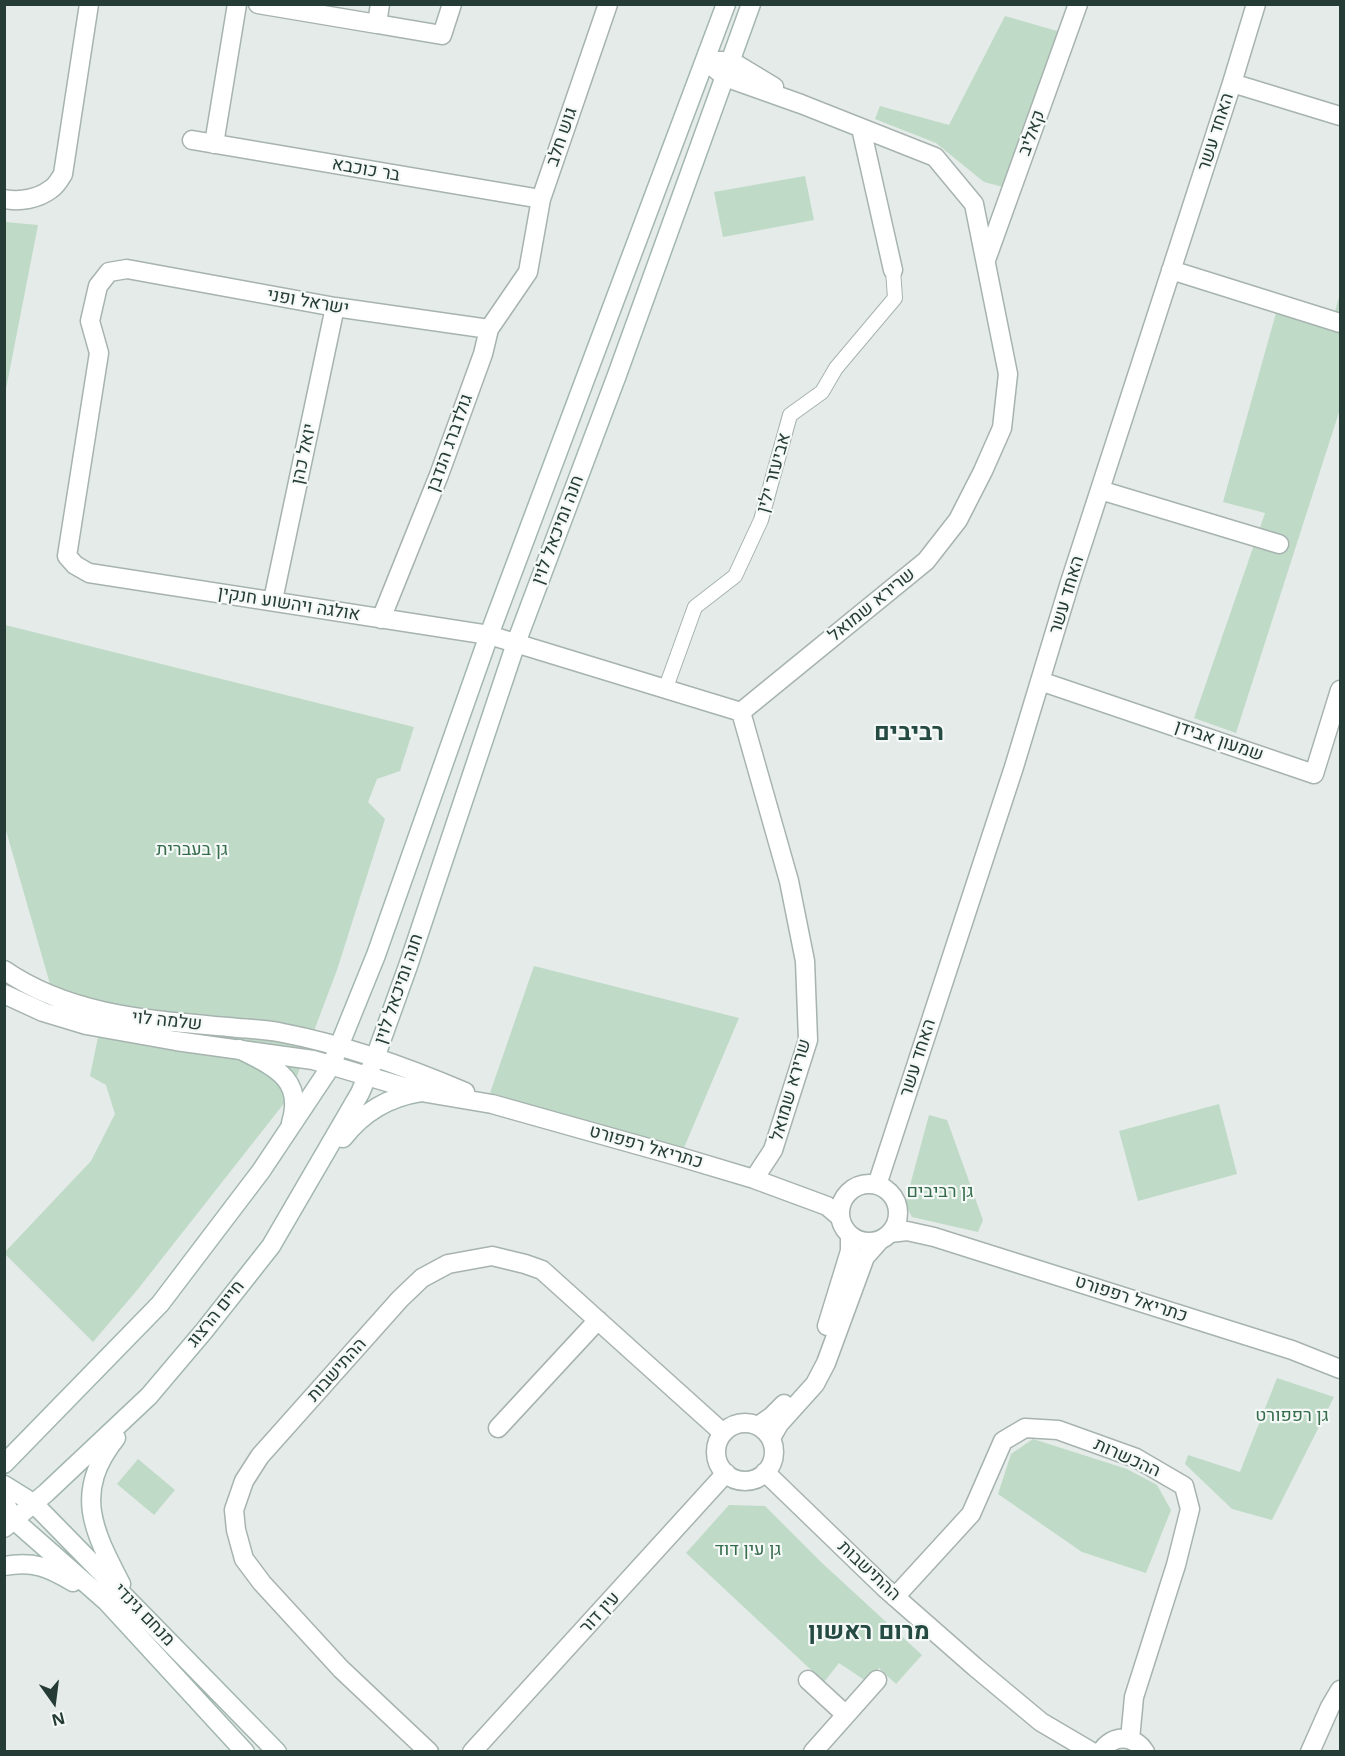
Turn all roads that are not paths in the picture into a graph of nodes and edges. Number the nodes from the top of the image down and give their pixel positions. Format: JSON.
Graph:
{"nodes":[{"id":1,"x":89,"y":4,"type":"edge"},
{"id":2,"x":237,"y":4,"type":"edge"},
{"id":3,"x":258,"y":4,"type":"edge"},
{"id":4,"x":380,"y":4,"type":"edge"},
{"id":5,"x":452,"y":4,"type":"edge"},
{"id":6,"x":608,"y":4,"type":"edge"},
{"id":7,"x":726,"y":4,"type":"edge"},
{"id":8,"x":751,"y":4,"type":"edge"},
{"id":9,"x":1078,"y":4,"type":"edge"},
{"id":10,"x":1256,"y":4,"type":"edge"},
{"id":11,"x":377,"y":24,"type":"junction"},
{"id":12,"x":706,"y":61,"type":"junction"},
{"id":13,"x":728,"y":69,"type":"junction"},
{"id":14,"x":1232,"y":83,"type":"junction"},
{"id":15,"x":1341,"y":116,"type":"edge"},
{"id":16,"x":861,"y":128,"type":"junction"},
{"id":17,"x":192,"y":140,"type":"dead end"},
{"id":18,"x":213,"y":144,"type":"junction"},
{"id":19,"x":4,"y":199,"type":"edge"},
{"id":20,"x":541,"y":199,"type":"junction"},
{"id":21,"x":986,"y":262,"type":"junction"},
{"id":22,"x":893,"y":270,"type":"joint"},
{"id":23,"x":1171,"y":270,"type":"junction"},
{"id":24,"x":528,"y":272,"type":"joint"},
{"id":25,"x":335,"y":307,"type":"junction"},
{"id":26,"x":1341,"y":323,"type":"edge"},
{"id":27,"x":489,"y":329,"type":"junction"},
{"id":28,"x":1100,"y":490,"type":"junction"},
{"id":29,"x":1279,"y":544,"type":"dead end"},
{"id":30,"x":89,"y":573,"type":"joint"},
{"id":31,"x":273,"y":600,"type":"junction"},
{"id":32,"x":381,"y":619,"type":"junction"},
{"id":33,"x":489,"y":635,"type":"junction"},
{"id":34,"x":516,"y":643,"type":"junction"},
{"id":35,"x":1040,"y":681,"type":"junction"},
{"id":36,"x":665,"y":690,"type":"junction"},
{"id":37,"x":1341,"y":690,"type":"edge"},
{"id":38,"x":741,"y":712,"type":"junction"},
{"id":39,"x":4,"y":970,"type":"edge"},
{"id":40,"x":4,"y":994,"type":"edge"},
{"id":41,"x":338,"y":1046,"type":"junction"},
{"id":42,"x":238,"y":1049,"type":"junction"},
{"id":43,"x":375,"y":1058,"type":"junction"},
{"id":44,"x":331,"y":1066,"type":"junction"},
{"id":45,"x":368,"y":1077,"type":"junction"},
{"id":46,"x":421,"y":1092,"type":"junction"},
{"id":47,"x":492,"y":1104,"type":"junction"},
{"id":48,"x":288,"y":1132,"type":"junction"},
{"id":49,"x":754,"y":1179,"type":"junction"},
{"id":50,"x":877,"y":1185,"type":"junction"},
{"id":51,"x":300,"y":1195,"type":"junction"},
{"id":52,"x":799,"y":1195,"type":"junction"},
{"id":53,"x":844,"y":1198,"type":"junction"},
{"id":54,"x":898,"y":1216,"type":"junction"},
{"id":55,"x":840,"y":1217,"type":"junction"},
{"id":56,"x":921,"y":1233,"type":"junction"},
{"id":57,"x":850,"y":1235,"type":"junction"},
{"id":58,"x":885,"y":1236,"type":"junction"},
{"id":59,"x":598,"y":1320,"type":"junction"},
{"id":60,"x":1341,"y":1369,"type":"edge"},
{"id":61,"x":149,"y":1396,"type":"junction"},
{"id":62,"x":498,"y":1428,"type":"dead end"},
{"id":63,"x":764,"y":1432,"type":"junction"},
{"id":64,"x":723,"y":1433,"type":"junction"},
{"id":65,"x":4,"y":1464,"type":"edge"},
{"id":66,"x":765,"y":1472,"type":"junction"},
{"id":67,"x":726,"y":1473,"type":"junction"},
{"id":68,"x":4,"y":1485,"type":"edge"},
{"id":69,"x":4,"y":1501,"type":"edge"},
{"id":70,"x":33,"y":1503,"type":"junction"},
{"id":71,"x":9,"y":1524,"type":"edge"},
{"id":72,"x":4,"y":1566,"type":"edge"},
{"id":73,"x":895,"y":1597,"type":"junction"},
{"id":74,"x":106,"y":1601,"type":"junction"},
{"id":75,"x":130,"y":1602,"type":"junction"},
{"id":76,"x":807,"y":1680,"type":"dead end"},
{"id":77,"x":877,"y":1680,"type":"dead end"},
{"id":78,"x":1341,"y":1690,"type":"edge"},
{"id":79,"x":846,"y":1715,"type":"junction"},
{"id":80,"x":1130,"y":1739,"type":"junction"},
{"id":81,"x":245,"y":1752,"type":"edge"},
{"id":82,"x":277,"y":1752,"type":"edge"},
{"id":83,"x":429,"y":1752,"type":"edge"},
{"id":84,"x":472,"y":1752,"type":"edge"},
{"id":85,"x":813,"y":1752,"type":"edge"},
{"id":86,"x":1092,"y":1752,"type":"edge"},
{"id":87,"x":1101,"y":1752,"type":"edge"},
{"id":88,"x":1145,"y":1752,"type":"edge"},
{"id":89,"x":1310,"y":1752,"type":"edge"}],
"edges":[{"from":1,"to":19,"type":"street"},
{"from":2,"to":18,"type":"street"},
{"from":3,"to":11,"type":"street"},
{"from":4,"to":11,"type":"street"},
{"from":5,"to":11,"type":"street"},
{"from":6,"to":20,"type":"street","name":"גוש חלב"},
{"from":7,"to":12,"type":"street","name":"חנה ומיכאל לוין"},
{"from":8,"to":13,"type":"street","name":"חנה ומיכאל לוין"},
{"from":9,"to":21,"type":"street","name":"קאליב"},
{"from":10,"to":14,"type":"street","name":"האחד עשר"},
{"from":12,"to":13,"type":"street","name":"שרירא שמואל"},
{"from":12,"to":33,"type":"street","name":"חנה ומיכאל לוין"},
{"from":13,"to":16,"type":"street","name":"שרירא שמואל"},
{"from":13,"to":34,"type":"street","name":"חנה ומיכאל לוין"},
{"from":14,"to":15,"type":"street"},
{"from":14,"to":23,"type":"street","name":"האחד עשר"},
{"from":16,"to":21,"type":"street","name":"שרירא שמואל"},
{"from":16,"to":22,"type":"street","name":"אביעזר ילין"},
{"from":17,"to":18,"type":"street","name":"בר כוכבא"},
{"from":18,"to":20,"type":"street","name":"בר כוכבא"},
{"from":20,"to":24,"type":"street","name":"גוש חלב"},
{"from":21,"to":38,"type":"street","name":"שרירא שמואל"},
{"from":22,"to":36,"type":"street","name":"אביעזר ילין"},
{"from":23,"to":26,"type":"street"},
{"from":23,"to":28,"type":"street","name":"האחד עשר"},
{"from":24,"to":27,"type":"street","name":"גולדברג הנדבן"},
{"from":25,"to":27,"type":"street","name":"ישראל ופני"},
{"from":25,"to":30,"type":"street","name":"ישראל ופני"},
{"from":25,"to":31,"type":"street","name":"יואל כהן"},
{"from":27,"to":32,"type":"street","name":"גולדברג הנדבן"},
{"from":28,"to":29,"type":"street"},
{"from":28,"to":35,"type":"street","name":"האחד עשר"},
{"from":30,"to":31,"type":"street","name":"אולגה ויהשוע חנקין"},
{"from":31,"to":32,"type":"street","name":"אולגה ויהשוע חנקין"},
{"from":32,"to":33,"type":"street","name":"אולגה ויהשוע חנקין"},
{"from":33,"to":34,"type":"street","name":"אולגה ויהשוע חנקין"},
{"from":33,"to":41,"type":"street","name":"חנה ומיכאל לוין"},
{"from":34,"to":36,"type":"street","name":"אולגה ויהשוע חנקין"},
{"from":34,"to":43,"type":"street","name":"חנה ומיכאל לוין"},
{"from":35,"to":37,"type":"street","name":"שמעון אבידן"},
{"from":35,"to":50,"type":"street","name":"האחד עשר"},
{"from":36,"to":38,"type":"street","name":"אולגה ויהשוע חנקין"},
{"from":38,"to":49,"type":"street","name":"שרירא שמואל"},
{"from":39,"to":41,"type":"street","name":"שלמה לוי"},
{"from":40,"to":42,"type":"street","name":"שלמה לוי"},
{"from":41,"to":43,"type":"street","name":"כתריאל רפפורט"},
{"from":41,"to":44,"type":"street"},
{"from":42,"to":44,"type":"street","name":"שלמה לוי"},
{"from":42,"to":48,"type":"street"},
{"from":43,"to":45,"type":"street","name":"חיים הרצוג"},
{"from":43,"to":47,"type":"street","name":"כתריאל רפפורט"},
{"from":44,"to":45,"type":"street","name":"כתריאל רפפורט"},
{"from":44,"to":48,"type":"street"},
{"from":45,"to":46,"type":"street","name":"כתריאל רפפורט"},
{"from":45,"to":51,"type":"street","name":"חיים הרצוג"},
{"from":46,"to":47,"type":"street","name":"כתריאל רפפורט"},
{"from":46,"to":51,"type":"street"},
{"from":47,"to":49,"type":"street","name":"כתריאל רפפורט"},
{"from":48,"to":65,"type":"street"},
{"from":49,"to":52,"type":"street","name":"כתריאל רפפורט"},
{"from":50,"to":53,"type":"street"},
{"from":50,"to":54,"type":"street"},
{"from":51,"to":61,"type":"street","name":"חיים הרצוג"},
{"from":52,"to":53,"type":"street","name":"כתריאל רפפורט"},
{"from":52,"to":55,"type":"street","name":"כתריאל רפפורט"},
{"from":53,"to":55,"type":"street"},
{"from":54,"to":56,"type":"street","name":"כתריאל רפפורט"},
{"from":54,"to":58,"type":"street"},
{"from":55,"to":57,"type":"street"},
{"from":56,"to":58,"type":"street","name":"כתריאל רפפורט"},
{"from":56,"to":60,"type":"street","name":"כתריאל רפפורט"},
{"from":57,"to":58,"type":"street"},
{"from":57,"to":63,"type":"street"},
{"from":58,"to":63,"type":"street"},
{"from":59,"to":62,"type":"street"},
{"from":59,"to":64,"type":"street","name":"ההתישבות"},
{"from":59,"to":83,"type":"street","name":"ההתישבות"},
{"from":61,"to":70,"type":"street","name":"חיים הרצוג"},
{"from":61,"to":75,"type":"street"},
{"from":63,"to":64,"type":"street"},
{"from":63,"to":66,"type":"street"},
{"from":64,"to":67,"type":"street"},
{"from":66,"to":67,"type":"street"},
{"from":66,"to":73,"type":"street","name":"ההתישבות"},
{"from":67,"to":84,"type":"street","name":"עין דור"},
{"from":68,"to":70,"type":"street","name":"מנחם גינדי"},
{"from":69,"to":71,"type":"street","name":"מנחם גינדי"},
{"from":70,"to":71,"type":"street","name":"חיים הרצוג"},
{"from":70,"to":75,"type":"street","name":"מנחם גינדי"},
{"from":71,"to":74,"type":"street","name":"מנחם גינדי"},
{"from":72,"to":74,"type":"street"},
{"from":73,"to":80,"type":"street","name":"ההכשרות"},
{"from":73,"to":86,"type":"street","name":"ההתישבות"},
{"from":74,"to":81,"type":"street","name":"מנחם גינדי"},
{"from":75,"to":82,"type":"street","name":"מנחם גינדי"},
{"from":76,"to":79,"type":"street"},
{"from":77,"to":79,"type":"street"},
{"from":78,"to":89,"type":"street"},
{"from":79,"to":85,"type":"street"},
{"from":80,"to":87,"type":"street"},
{"from":80,"to":88,"type":"street"}]}
